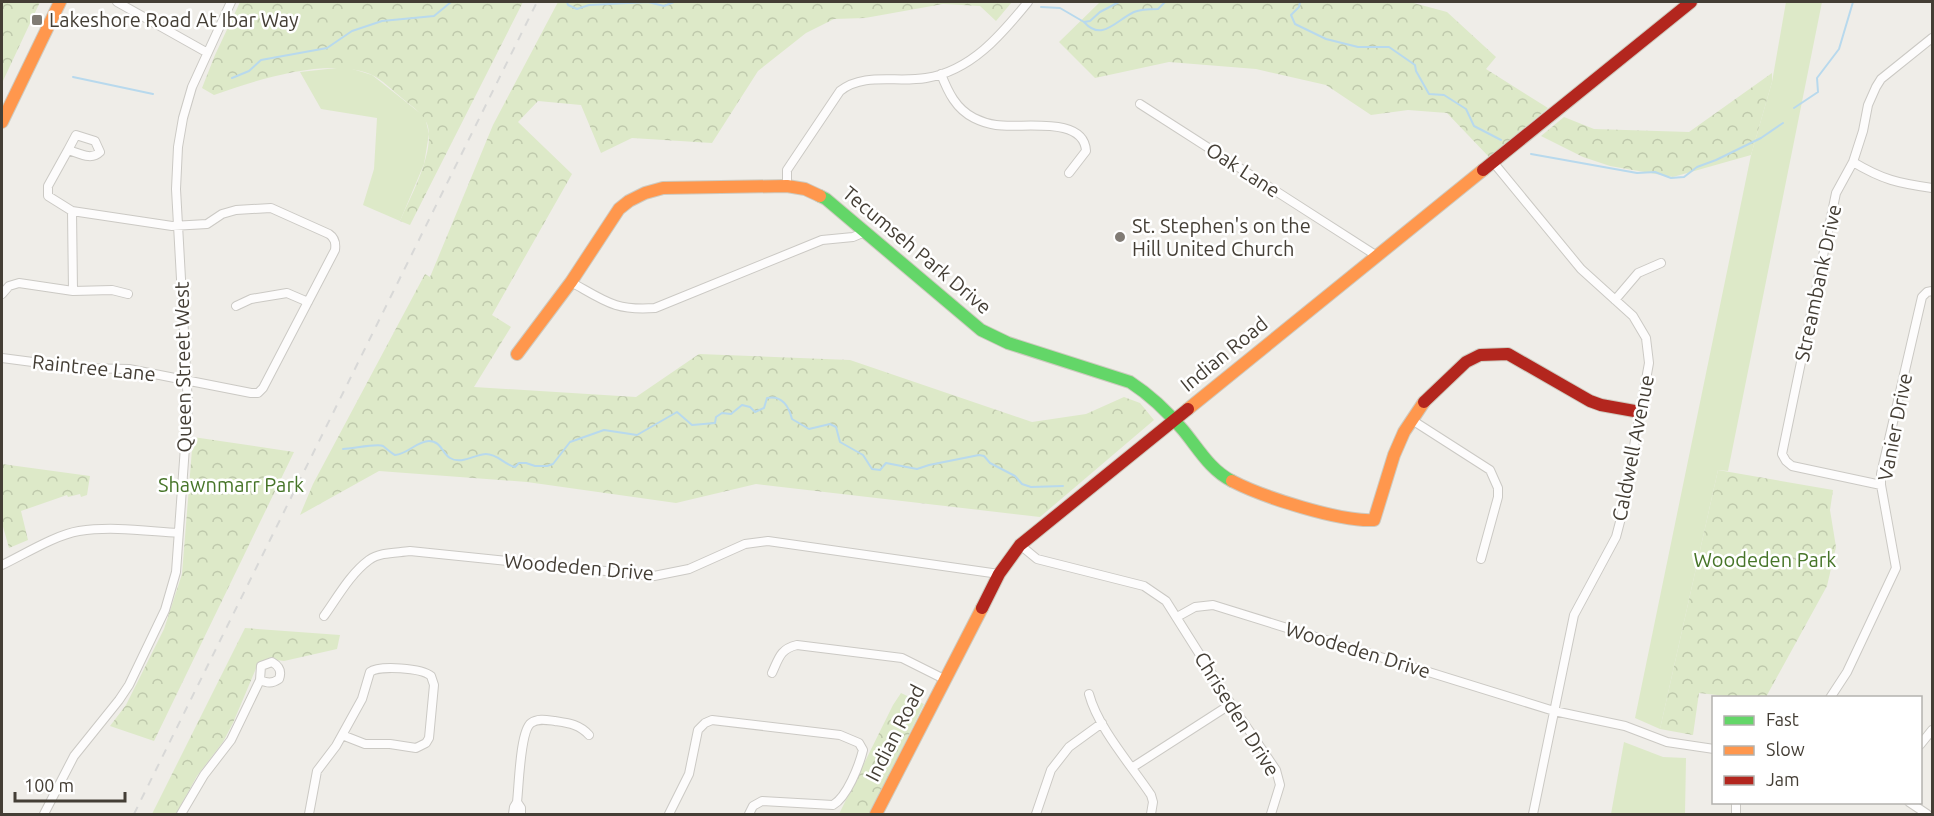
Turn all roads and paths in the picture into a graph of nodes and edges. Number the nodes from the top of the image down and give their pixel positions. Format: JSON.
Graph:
{"nodes":[{"id":1,"x":60,"y":2,"type":"edge"},
{"id":2,"x":117,"y":2,"type":"edge"},
{"id":3,"x":231,"y":2,"type":"edge"},
{"id":4,"x":1028,"y":2,"type":"edge"},
{"id":5,"x":1691,"y":2,"type":"edge"},
{"id":6,"x":1932,"y":38,"type":"edge"},
{"id":7,"x":206,"y":52,"type":"junction"},
{"id":8,"x":941,"y":74,"type":"junction"},
{"id":9,"x":1140,"y":104,"type":"dead end"},
{"id":10,"x":2,"y":122,"type":"edge"},
{"id":11,"x":68,"y":150,"type":"dead end"},
{"id":12,"x":1493,"y":162,"type":"junction"},
{"id":13,"x":1853,"y":162,"type":"junction"},
{"id":14,"x":1069,"y":174,"type":"dead end"},
{"id":15,"x":787,"y":186,"type":"junction"},
{"id":16,"x":1932,"y":188,"type":"edge"},
{"id":17,"x":72,"y":211,"type":"junction"},
{"id":18,"x":178,"y":226,"type":"junction"},
{"id":19,"x":865,"y":232,"type":"junction"},
{"id":20,"x":1377,"y":256,"type":"junction"},
{"id":21,"x":1661,"y":263,"type":"dead end"},
{"id":22,"x":571,"y":282,"type":"junction"},
{"id":23,"x":73,"y":291,"type":"junction"},
{"id":24,"x":1932,"y":291,"type":"edge"},
{"id":25,"x":2,"y":294,"type":"edge"},
{"id":26,"x":128,"y":294,"type":"dead end"},
{"id":27,"x":1615,"y":300,"type":"junction"},
{"id":28,"x":308,"y":302,"type":"junction"},
{"id":29,"x":236,"y":306,"type":"dead end"},
{"id":30,"x":517,"y":354,"type":"dead end"},
{"id":31,"x":2,"y":358,"type":"edge"},
{"id":32,"x":187,"y":379,"type":"junction"},
{"id":33,"x":1640,"y":412,"type":"junction"},
{"id":34,"x":1175,"y":420,"type":"junction"},
{"id":35,"x":1412,"y":420,"type":"junction"},
{"id":36,"x":1881,"y":485,"type":"junction"},
{"id":37,"x":178,"y":533,"type":"junction"},
{"id":38,"x":1020,"y":545,"type":"junction"},
{"id":39,"x":1481,"y":559,"type":"dead end"},
{"id":40,"x":2,"y":565,"type":"edge"},
{"id":41,"x":999,"y":574,"type":"junction"},
{"id":42,"x":324,"y":616,"type":"dead end"},
{"id":43,"x":1177,"y":617,"type":"junction"},
{"id":44,"x":772,"y":673,"type":"dead end"},
{"id":45,"x":944,"y":679,"type":"junction"},
{"id":46,"x":260,"y":680,"type":"dead end"},
{"id":47,"x":1089,"y":694,"type":"dead end"},
{"id":48,"x":1831,"y":696,"type":"edge"},
{"id":49,"x":1231,"y":704,"type":"junction"},
{"id":50,"x":1554,"y":711,"type":"junction"},
{"id":51,"x":1102,"y":723,"type":"junction"},
{"id":52,"x":1932,"y":730,"type":"edge"},
{"id":53,"x":342,"y":735,"type":"junction"},
{"id":54,"x":589,"y":735,"type":"dead end"},
{"id":55,"x":1922,"y":742,"type":"edge"},
{"id":56,"x":1712,"y":749,"type":"edge"},
{"id":57,"x":1133,"y":767,"type":"junction"},
{"id":58,"x":517,"y":802,"type":"junction"},
{"id":59,"x":1911,"y":804,"type":"edge"},
{"id":60,"x":44,"y":814,"type":"edge"},
{"id":61,"x":181,"y":814,"type":"edge"},
{"id":62,"x":309,"y":814,"type":"edge"},
{"id":63,"x":513,"y":814,"type":"edge"},
{"id":64,"x":521,"y":814,"type":"edge"},
{"id":65,"x":669,"y":814,"type":"edge"},
{"id":66,"x":749,"y":814,"type":"edge"},
{"id":67,"x":876,"y":814,"type":"edge"},
{"id":68,"x":1036,"y":814,"type":"edge"},
{"id":69,"x":1150,"y":814,"type":"edge"},
{"id":70,"x":1271,"y":814,"type":"edge"},
{"id":71,"x":1533,"y":814,"type":"edge"},
{"id":72,"x":1927,"y":814,"type":"edge"}],
"edges":[{"from":1,"to":10,"type":"street"},
{"from":2,"to":7,"type":"street"},
{"from":3,"to":7,"type":"street","name":"Queen Street West"},
{"from":4,"to":8,"type":"street"},
{"from":5,"to":12,"type":"street","name":"Indian Road"},
{"from":6,"to":13,"type":"street","name":"Streambank Drive"},
{"from":7,"to":18,"type":"street","name":"Queen Street West"},
{"from":8,"to":14,"type":"street"},
{"from":8,"to":15,"type":"street"},
{"from":9,"to":20,"type":"street","name":"Oak Lane"},
{"from":11,"to":17,"type":"street"},
{"from":12,"to":20,"type":"street","name":"Indian Road"},
{"from":12,"to":27,"type":"street","name":"Caldwell Avenue"},
{"from":13,"to":16,"type":"street"},
{"from":13,"to":36,"type":"street","name":"Streambank Drive"},
{"from":15,"to":19,"type":"street","name":"Tecumseh Park Drive"},
{"from":15,"to":22,"type":"street","name":"Tecumseh Park Drive"},
{"from":17,"to":18,"type":"street"},
{"from":17,"to":23,"type":"street"},
{"from":18,"to":28,"type":"street"},
{"from":18,"to":32,"type":"street","name":"Queen Street West"},
{"from":19,"to":22,"type":"street"},
{"from":19,"to":34,"type":"street","name":"Tecumseh Park Drive"},
{"from":20,"to":34,"type":"street","name":"Indian Road"},
{"from":21,"to":27,"type":"street"},
{"from":22,"to":30,"type":"street","name":"Tecumseh Park Drive"},
{"from":23,"to":25,"type":"street"},
{"from":23,"to":26,"type":"street"},
{"from":24,"to":36,"type":"street","name":"Vanier Drive"},
{"from":27,"to":33,"type":"street","name":"Caldwell Avenue"},
{"from":28,"to":29,"type":"street"},
{"from":28,"to":32,"type":"street","name":"Raintree Lane"},
{"from":31,"to":32,"type":"street","name":"Raintree Lane"},
{"from":32,"to":37,"type":"street","name":"Queen Street West"},
{"from":33,"to":35,"type":"street","name":"Tecumseh Park Drive"},
{"from":33,"to":50,"type":"street","name":"Caldwell Avenue"},
{"from":34,"to":35,"type":"street","name":"Tecumseh Park Drive"},
{"from":34,"to":38,"type":"street","name":"Indian Road"},
{"from":35,"to":39,"type":"street"},
{"from":36,"to":48,"type":"street","name":"Vanier Drive"},
{"from":37,"to":40,"type":"street"},
{"from":37,"to":60,"type":"street","name":"Queen Street West"},
{"from":38,"to":41,"type":"street","name":"Indian Road"},
{"from":38,"to":43,"type":"street"},
{"from":41,"to":42,"type":"street","name":"Woodeden Drive"},
{"from":41,"to":45,"type":"street","name":"Indian Road"},
{"from":43,"to":49,"type":"street","name":"Chriseden Drive"},
{"from":43,"to":50,"type":"street","name":"Woodeden Drive"},
{"from":44,"to":45,"type":"street"},
{"from":45,"to":67,"type":"street","name":"Indian Road"},
{"from":46,"to":61,"type":"street"},
{"from":47,"to":51,"type":"street"},
{"from":49,"to":57,"type":"street"},
{"from":49,"to":70,"type":"street","name":"Chriseden Drive"},
{"from":50,"to":56,"type":"street","name":"Woodeden Drive"},
{"from":50,"to":71,"type":"street","name":"Caldwell Avenue"},
{"from":51,"to":57,"type":"street"},
{"from":51,"to":68,"type":"street"},
{"from":52,"to":55,"type":"street"},
{"from":53,"to":53,"type":"street"},
{"from":53,"to":62,"type":"street"},
{"from":54,"to":58,"type":"street"},
{"from":57,"to":69,"type":"street"},
{"from":58,"to":63,"type":"street"},
{"from":58,"to":64,"type":"street"},
{"from":59,"to":72,"type":"street"},
{"from":65,"to":66,"type":"street"}]}
